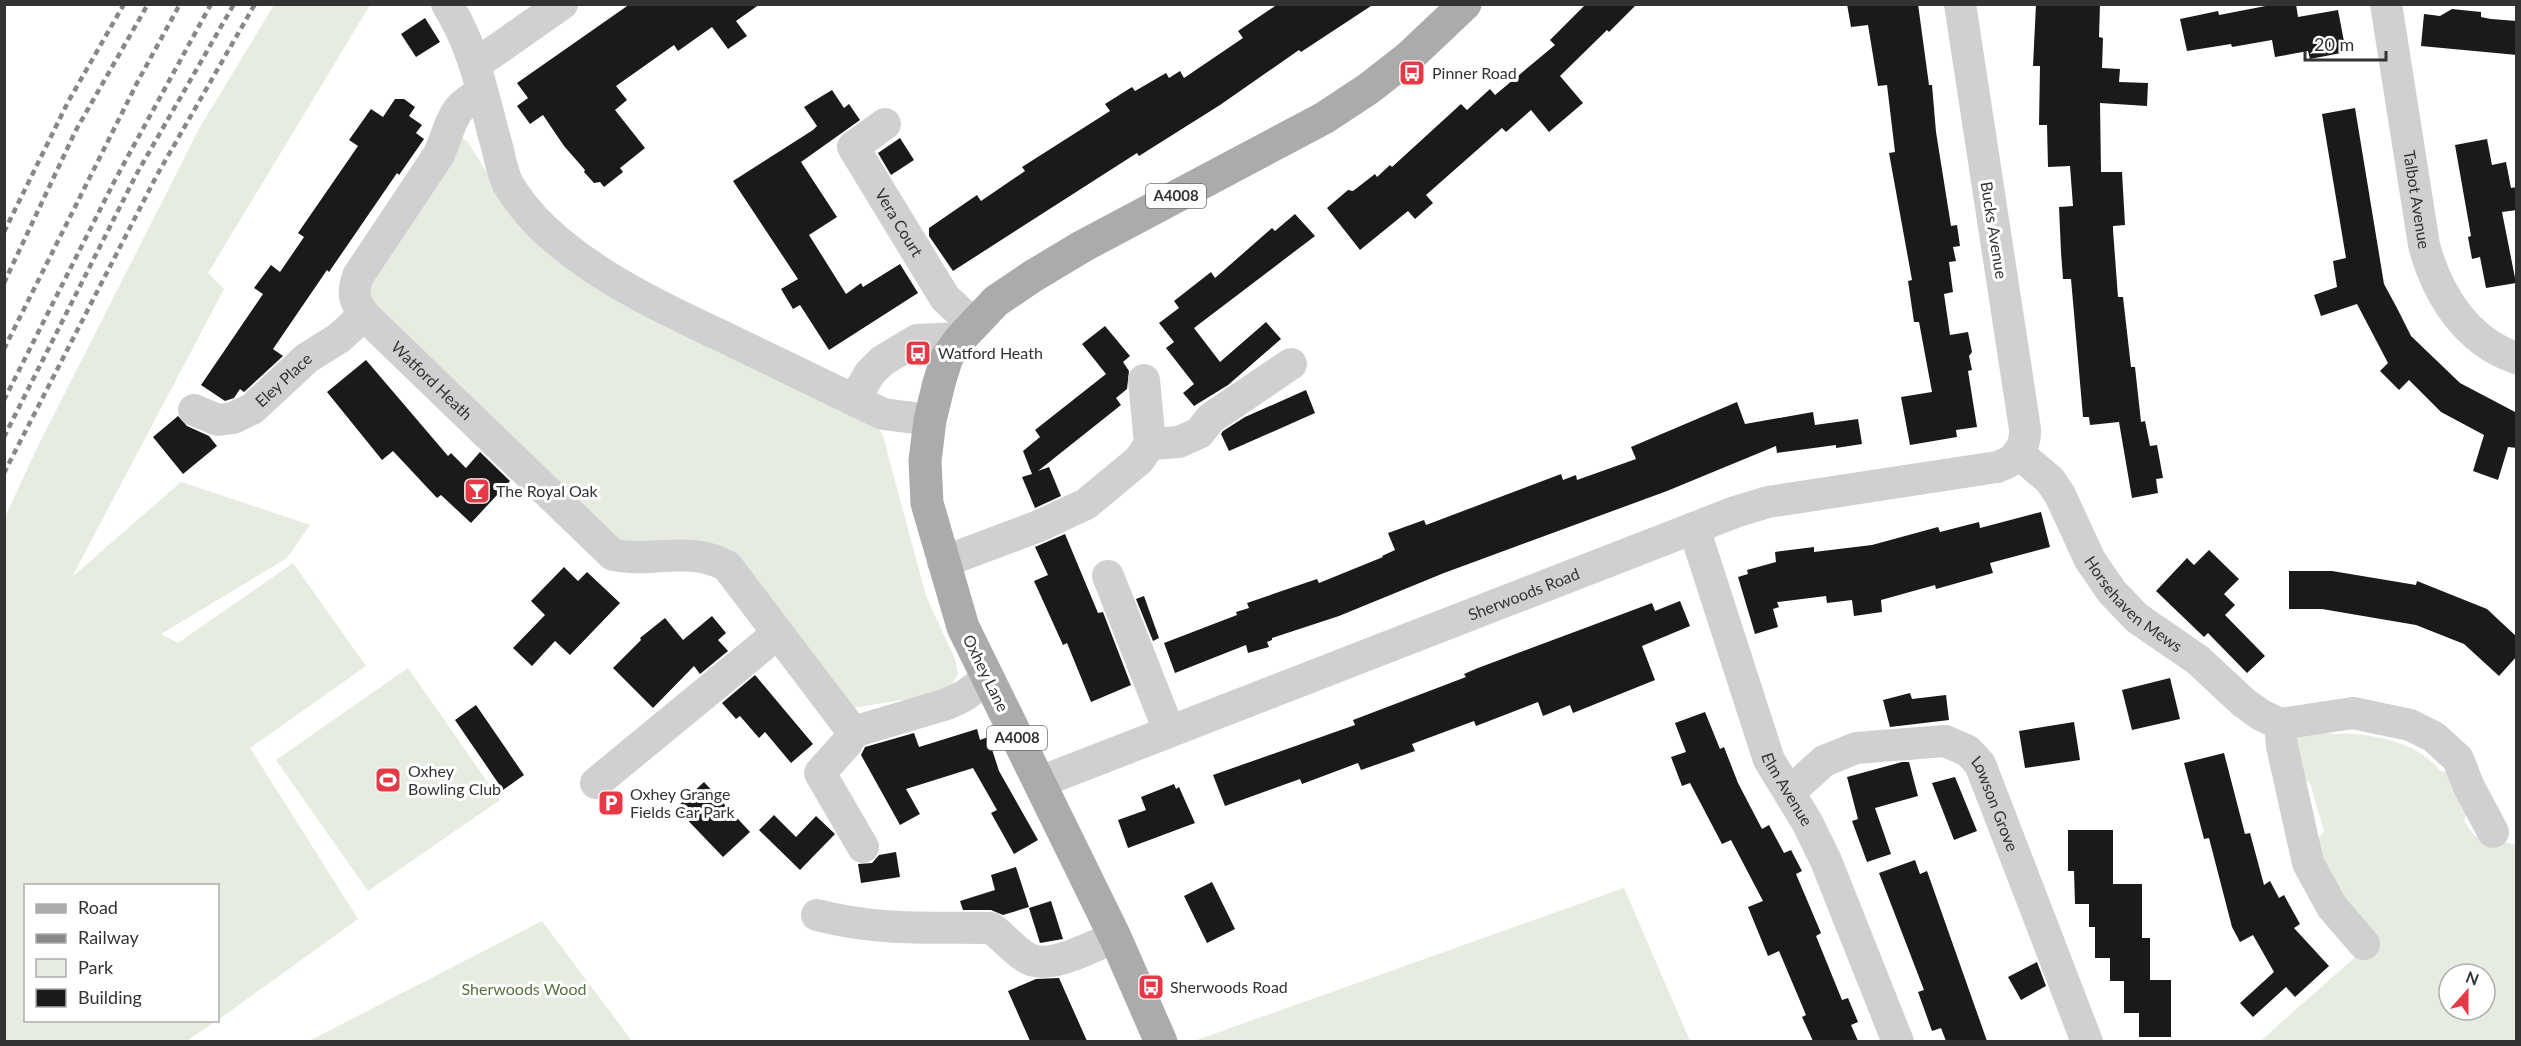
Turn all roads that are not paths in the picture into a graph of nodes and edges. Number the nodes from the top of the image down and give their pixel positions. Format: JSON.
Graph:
{"nodes":[{"id":1,"x":447,"y":4,"type":"edge"},
{"id":2,"x":562,"y":4,"type":"edge"},
{"id":3,"x":1465,"y":4,"type":"edge"},
{"id":4,"x":1960,"y":4,"type":"edge"},
{"id":5,"x":2386,"y":4,"type":"edge"},
{"id":6,"x":479,"y":78,"type":"junction"},
{"id":7,"x":885,"y":124,"type":"dead end"},
{"id":8,"x":364,"y":315,"type":"junction"},
{"id":9,"x":967,"y":331,"type":"junction"},
{"id":10,"x":2517,"y":358,"type":"edge"},
{"id":11,"x":1291,"y":364,"type":"dead end"},
{"id":12,"x":1144,"y":380,"type":"dead end"},
{"id":13,"x":854,"y":400,"type":"junction"},
{"id":14,"x":194,"y":410,"type":"dead end"},
{"id":15,"x":930,"y":420,"type":"junction"},
{"id":16,"x":1150,"y":444,"type":"junction"},
{"id":17,"x":2018,"y":453,"type":"junction"},
{"id":18,"x":1694,"y":528,"type":"junction"},
{"id":19,"x":943,"y":562,"type":"junction"},
{"id":20,"x":1108,"y":576,"type":"dead end"},
{"id":21,"x":777,"y":634,"type":"junction"},
{"id":22,"x":987,"y":679,"type":"junction"},
{"id":23,"x":2280,"y":724,"type":"junction"},
{"id":24,"x":1168,"y":731,"type":"junction"},
{"id":25,"x":853,"y":732,"type":"junction"},
{"id":26,"x":1040,"y":782,"type":"junction"},
{"id":27,"x":596,"y":783,"type":"dead end"},
{"id":28,"x":1790,"y":792,"type":"junction"},
{"id":29,"x":2493,"y":832,"type":"dead end"},
{"id":30,"x":863,"y":847,"type":"dead end"},
{"id":31,"x":817,"y":915,"type":"dead end"},
{"id":32,"x":1115,"y":937,"type":"junction"},
{"id":33,"x":2364,"y":944,"type":"dead end"},
{"id":34,"x":1161,"y":1041,"type":"edge"},
{"id":35,"x":1898,"y":1041,"type":"edge"},
{"id":36,"x":2087,"y":1041,"type":"edge"}],
"edges":[{"from":1,"to":6,"type":"street"},
{"from":2,"to":6,"type":"street","name":"Watford Heath"},
{"from":3,"to":9,"type":"main road","number":"A4008"},
{"from":4,"to":17,"type":"street","name":"Bucks Avenue"},
{"from":5,"to":10,"type":"street","name":"Talbot Avenue"},
{"from":6,"to":8,"type":"street","name":"Watford Heath"},
{"from":6,"to":13,"type":"street"},
{"from":7,"to":9,"type":"street","name":"Vera Court"},
{"from":8,"to":14,"type":"street","name":"Eley Place"},
{"from":8,"to":21,"type":"street","name":"Watford Heath"},
{"from":9,"to":13,"type":"street"},
{"from":9,"to":15,"type":"main road","number":"A4008"},
{"from":11,"to":16,"type":"street"},
{"from":12,"to":16,"type":"street"},
{"from":13,"to":15,"type":"street"},
{"from":15,"to":19,"type":"main road","name":"Oxhey Lane","number":"A4008"},
{"from":16,"to":19,"type":"street"},
{"from":17,"to":18,"type":"street","name":"Sherwoods Road"},
{"from":17,"to":23,"type":"street","name":"Horsehaven Mews"},
{"from":18,"to":24,"type":"street","name":"Sherwoods Road"},
{"from":18,"to":28,"type":"street","name":"Elm Avenue"},
{"from":19,"to":22,"type":"main road","name":"Oxhey Lane","number":"A4008"},
{"from":20,"to":24,"type":"street"},
{"from":21,"to":25,"type":"street","name":"Watford Heath"},
{"from":21,"to":27,"type":"street"},
{"from":22,"to":25,"type":"street"},
{"from":22,"to":26,"type":"main road","name":"Oxhey Lane","number":"A4008"},
{"from":23,"to":29,"type":"street"},
{"from":23,"to":33,"type":"street"},
{"from":24,"to":26,"type":"street","name":"Sherwoods Road"},
{"from":25,"to":30,"type":"street"},
{"from":26,"to":32,"type":"main road","name":"Oxhey Lane","number":"A4008"},
{"from":28,"to":35,"type":"street","name":"Elm Avenue"},
{"from":28,"to":36,"type":"street","name":"Lowson Grove"},
{"from":31,"to":32,"type":"street"},
{"from":32,"to":34,"type":"main road","name":"Oxhey Lane","number":"A4008"}]}
